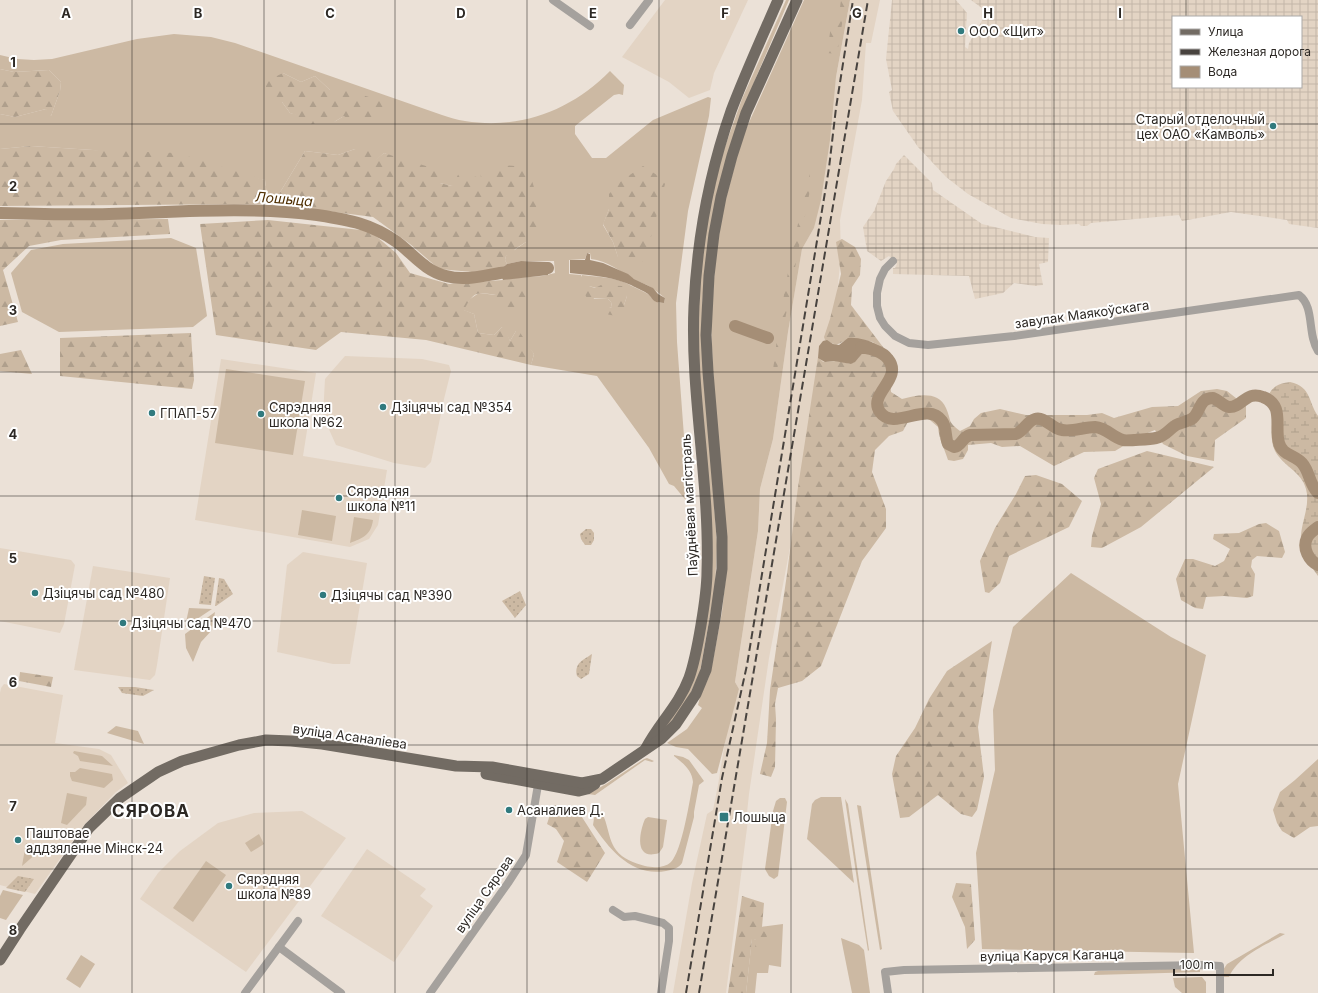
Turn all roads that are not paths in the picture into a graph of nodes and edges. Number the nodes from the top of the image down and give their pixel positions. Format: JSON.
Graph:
{"nodes":[{"id":1,"x":553,"y":0,"type":"edge"},
{"id":2,"x":649,"y":0,"type":"edge"},
{"id":3,"x":778,"y":0,"type":"edge"},
{"id":4,"x":797,"y":0,"type":"edge"},
{"id":5,"x":630,"y":25,"type":"dead end"},
{"id":6,"x":590,"y":26,"type":"dead end"},
{"id":7,"x":893,"y":261,"type":"dead end"},
{"id":8,"x":1318,"y":351,"type":"edge"},
{"id":9,"x":646,"y":748,"type":"junction"},
{"id":10,"x":539,"y":780,"type":"junction"},
{"id":11,"x":613,"y":910,"type":"dead end"},
{"id":12,"x":298,"y":920,"type":"dead end"},
{"id":13,"x":278,"y":947,"type":"junction"},
{"id":14,"x":0,"y":960,"type":"edge"},
{"id":15,"x":245,"y":993,"type":"edge"},
{"id":16,"x":341,"y":993,"type":"edge"},
{"id":17,"x":430,"y":993,"type":"edge"},
{"id":18,"x":661,"y":993,"type":"edge"},
{"id":19,"x":888,"y":993,"type":"edge"},
{"id":20,"x":1220,"y":993,"type":"edge"}],
"edges":[{"from":1,"to":6,"type":"street"},
{"from":2,"to":5,"type":"street"},
{"from":3,"to":9,"type":"main road","name":"Паўднёвая магістраль"},
{"from":4,"to":9,"type":"main road"},
{"from":7,"to":8,"type":"street","name":"завулак Маякоўскага"},
{"from":9,"to":10,"type":"main road","name":"вуліца Асаналіева"},
{"from":10,"to":14,"type":"main road","name":"вуліца Асаналіева"},
{"from":10,"to":17,"type":"street","name":"вуліца Сярова"},
{"from":11,"to":18,"type":"street"},
{"from":12,"to":13,"type":"street"},
{"from":13,"to":15,"type":"street"},
{"from":13,"to":16,"type":"street"},
{"from":19,"to":20,"type":"street","name":"вуліца Каруся Каганца"}]}
